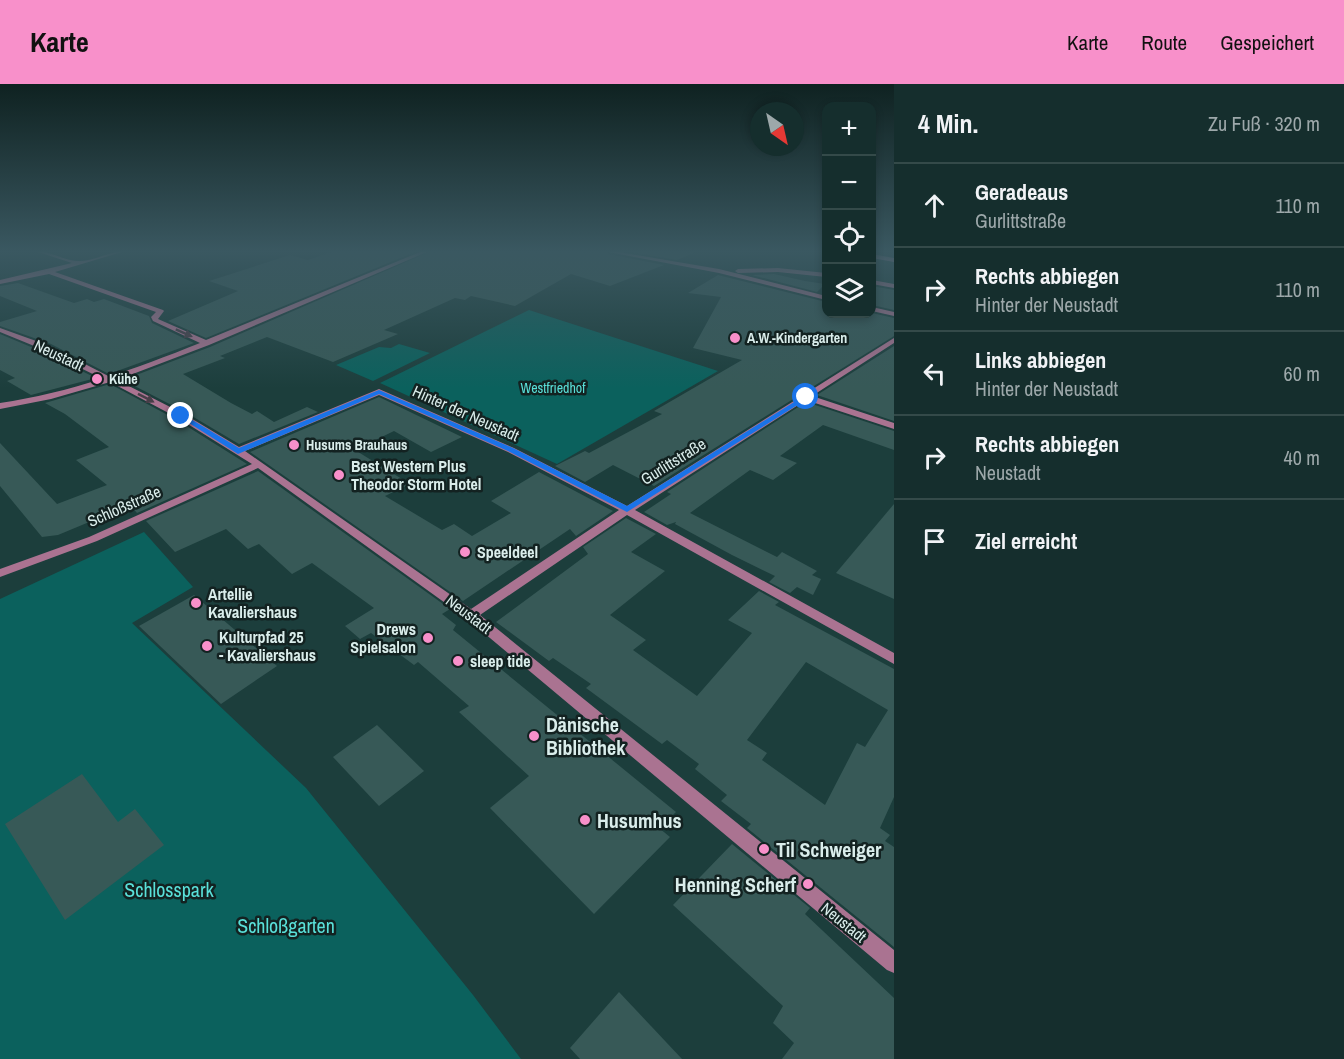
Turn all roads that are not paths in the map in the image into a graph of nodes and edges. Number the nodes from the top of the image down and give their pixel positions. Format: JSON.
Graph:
{"nodes":[{"id":1,"x":122,"y":298,"type":"edge"},
{"id":2,"x":315,"y":298,"type":"edge"},
{"id":3,"x":876,"y":310,"type":"edge"},
{"id":4,"x":894,"y":315,"type":"edge"},
{"id":5,"x":0,"y":330,"type":"edge"},
{"id":6,"x":894,"y":340,"type":"edge"},
{"id":7,"x":206,"y":343,"type":"junction"},
{"id":8,"x":111,"y":380,"type":"junction"},
{"id":9,"x":806,"y":397,"type":"junction"},
{"id":10,"x":0,"y":406,"type":"edge"},
{"id":11,"x":894,"y":426,"type":"edge"},
{"id":12,"x":238,"y":451,"type":"junction"},
{"id":13,"x":259,"y":464,"type":"junction"},
{"id":14,"x":627,"y":510,"type":"junction"},
{"id":15,"x":0,"y":573,"type":"edge"},
{"id":16,"x":471,"y":615,"type":"junction"},
{"id":17,"x":894,"y":659,"type":"edge"},
{"id":18,"x":894,"y":963,"type":"edge"}],
"edges":[{"from":1,"to":7,"type":"street","one_way":true},
{"from":2,"to":7,"type":"street"},
{"from":3,"to":4,"type":"street"},
{"from":5,"to":8,"type":"street","name":"Neustadt"},
{"from":6,"to":9,"type":"street","name":"Gurlittstraße"},
{"from":7,"to":8,"type":"street"},
{"from":8,"to":10,"type":"street"},
{"from":8,"to":12,"type":"street","name":"Neustadt","one_way":true},
{"from":9,"to":11,"type":"street"},
{"from":9,"to":14,"type":"street","name":"Gurlittstraße"},
{"from":12,"to":13,"type":"street","name":"Neustadt"},
{"from":12,"to":14,"type":"street","name":"Hinter der Neustadt"},
{"from":13,"to":15,"type":"street","name":"Schloßstraße"},
{"from":13,"to":16,"type":"street","name":"Neustadt"},
{"from":14,"to":16,"type":"street","name":"Gurlittstraße"},
{"from":14,"to":17,"type":"street","name":"Hinter der Neustadt"},
{"from":16,"to":18,"type":"street","name":"Neustadt"}]}
